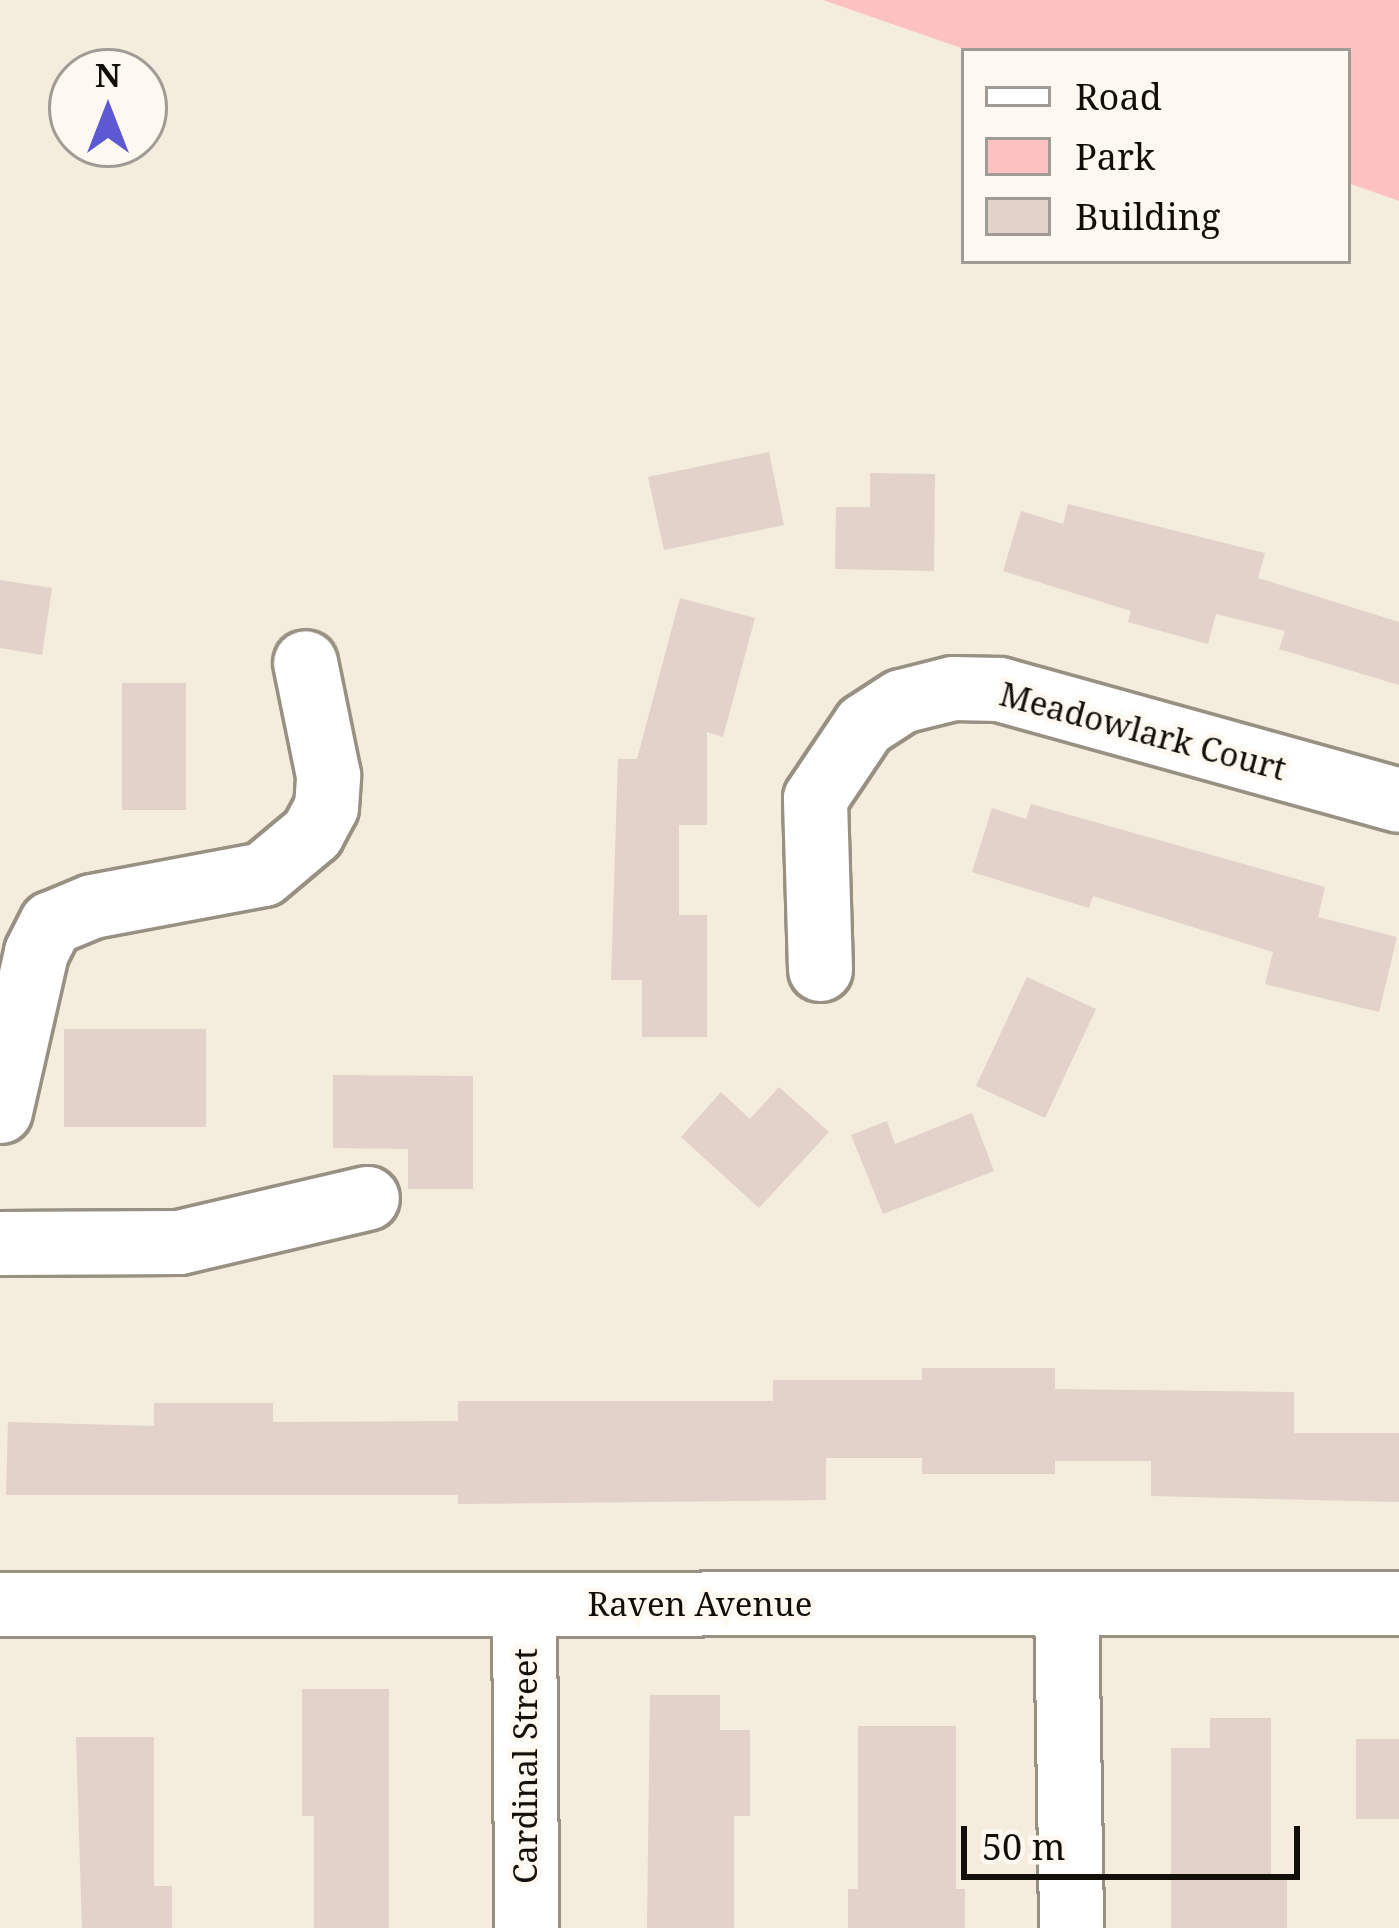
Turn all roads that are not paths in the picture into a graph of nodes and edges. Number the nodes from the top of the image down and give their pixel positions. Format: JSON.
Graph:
{"nodes":[{"id":1,"x":305,"y":662,"type":"dead end"},
{"id":2,"x":1399,"y":800,"type":"edge"},
{"id":3,"x":820,"y":969,"type":"dead end"},
{"id":4,"x":0,"y":1111,"type":"edge"},
{"id":5,"x":367,"y":1198,"type":"dead end"},
{"id":6,"x":0,"y":1243,"type":"edge"},
{"id":7,"x":1066,"y":1603,"type":"junction"},
{"id":8,"x":0,"y":1604,"type":"edge"},
{"id":9,"x":524,"y":1604,"type":"junction"},
{"id":10,"x":1399,"y":1604,"type":"edge"},
{"id":11,"x":526,"y":1928,"type":"edge"},
{"id":12,"x":1071,"y":1928,"type":"edge"}],
"edges":[{"from":1,"to":4,"type":"street"},
{"from":2,"to":3,"type":"street","name":"Meadowlark Court"},
{"from":5,"to":6,"type":"street"},
{"from":7,"to":9,"type":"street","name":"Raven Avenue"},
{"from":7,"to":10,"type":"street","name":"Raven Avenue"},
{"from":7,"to":12,"type":"street"},
{"from":8,"to":9,"type":"street","name":"Raven Avenue"},
{"from":9,"to":11,"type":"street","name":"Cardinal Street"}]}
